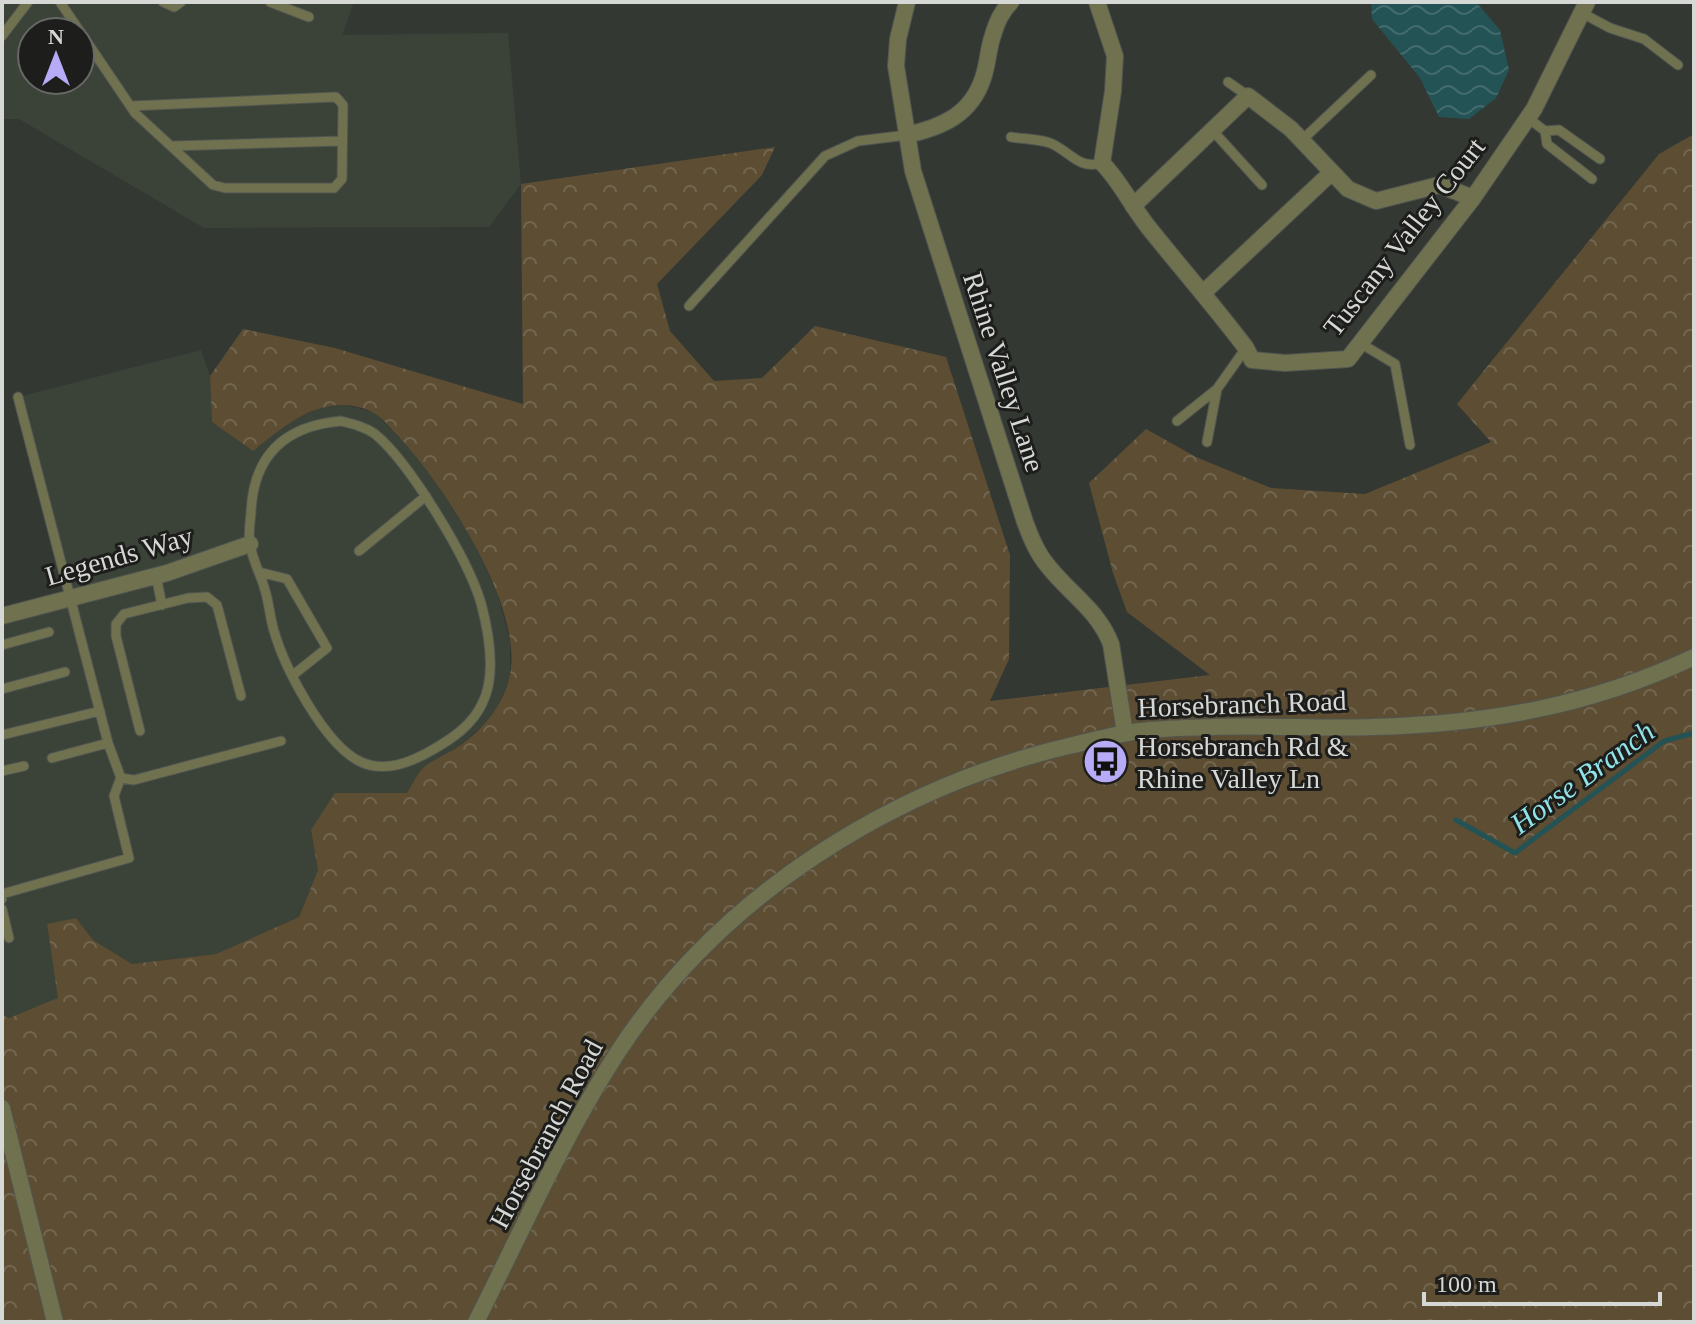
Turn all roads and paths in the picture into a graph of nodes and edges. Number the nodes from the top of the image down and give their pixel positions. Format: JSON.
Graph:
{"nodes":[{"id":1,"x":28,"y":2,"type":"edge"},
{"id":2,"x":60,"y":2,"type":"edge"},
{"id":3,"x":163,"y":2,"type":"edge"},
{"id":4,"x":181,"y":2,"type":"edge"},
{"id":5,"x":270,"y":2,"type":"edge"},
{"id":6,"x":907,"y":2,"type":"edge"},
{"id":7,"x":1011,"y":2,"type":"edge"},
{"id":8,"x":1097,"y":2,"type":"edge"},
{"id":9,"x":1584,"y":8,"type":"edge"},
{"id":10,"x":309,"y":17,"type":"dead end"},
{"id":11,"x":2,"y":36,"type":"edge"},
{"id":12,"x":1678,"y":65,"type":"dead end"},
{"id":13,"x":1371,"y":75,"type":"dead end"},
{"id":14,"x":1228,"y":82,"type":"dead end"},
{"id":15,"x":1248,"y":96,"type":"junction"},
{"id":16,"x":131,"y":106,"type":"junction"},
{"id":17,"x":1528,"y":118,"type":"junction"},
{"id":18,"x":1213,"y":131,"type":"junction"},
{"id":19,"x":1545,"y":131,"type":"junction"},
{"id":20,"x":907,"y":135,"type":"junction"},
{"id":21,"x":1011,"y":137,"type":"dead end"},
{"id":22,"x":342,"y":141,"type":"junction"},
{"id":23,"x":1301,"y":141,"type":"junction"},
{"id":24,"x":172,"y":146,"type":"junction"},
{"id":25,"x":1600,"y":159,"type":"dead end"},
{"id":26,"x":1102,"y":163,"type":"junction"},
{"id":27,"x":1331,"y":173,"type":"junction"},
{"id":28,"x":1592,"y":179,"type":"dead end"},
{"id":29,"x":1262,"y":185,"type":"dead end"},
{"id":30,"x":1473,"y":198,"type":"junction"},
{"id":31,"x":1133,"y":206,"type":"junction"},
{"id":32,"x":1203,"y":293,"type":"junction"},
{"id":33,"x":689,"y":306,"type":"dead end"},
{"id":34,"x":1360,"y":343,"type":"junction"},
{"id":35,"x":1246,"y":348,"type":"junction"},
{"id":36,"x":1217,"y":389,"type":"junction"},
{"id":37,"x":18,"y":397,"type":"dead end"},
{"id":38,"x":1177,"y":421,"type":"dead end"},
{"id":39,"x":1207,"y":442,"type":"dead end"},
{"id":40,"x":1410,"y":445,"type":"dead end"},
{"id":41,"x":426,"y":496,"type":"junction"},
{"id":42,"x":250,"y":544,"type":"junction"},
{"id":43,"x":359,"y":551,"type":"dead end"},
{"id":44,"x":259,"y":572,"type":"junction"},
{"id":45,"x":156,"y":576,"type":"junction"},
{"id":46,"x":70,"y":598,"type":"junction"},
{"id":47,"x":162,"y":605,"type":"junction"},
{"id":48,"x":2,"y":616,"type":"edge"},
{"id":49,"x":49,"y":632,"type":"dead end"},
{"id":50,"x":2,"y":645,"type":"edge"},
{"id":51,"x":1694,"y":657,"type":"edge"},
{"id":52,"x":65,"y":672,"type":"dead end"},
{"id":53,"x":293,"y":675,"type":"junction"},
{"id":54,"x":2,"y":689,"type":"edge"},
{"id":55,"x":241,"y":696,"type":"dead end"},
{"id":56,"x":100,"y":711,"type":"junction"},
{"id":57,"x":140,"y":731,"type":"dead end"},
{"id":58,"x":1125,"y":733,"type":"junction"},
{"id":59,"x":2,"y":735,"type":"edge"},
{"id":60,"x":281,"y":741,"type":"dead end"},
{"id":61,"x":108,"y":743,"type":"junction"},
{"id":62,"x":52,"y":758,"type":"dead end"},
{"id":63,"x":24,"y":766,"type":"dead end"},
{"id":64,"x":2,"y":771,"type":"edge"},
{"id":65,"x":121,"y":777,"type":"junction"},
{"id":66,"x":2,"y":899,"type":"edge"},
{"id":67,"x":2,"y":909,"type":"edge"},
{"id":68,"x":9,"y":938,"type":"dead end"},
{"id":69,"x":2,"y":1108,"type":"edge"},
{"id":70,"x":55,"y":1322,"type":"edge"},
{"id":71,"x":476,"y":1322,"type":"edge"}],
"edges":[{"from":1,"to":11,"type":"lane"},
{"from":2,"to":16,"type":"lane"},
{"from":3,"to":4,"type":"lane"},
{"from":5,"to":10,"type":"lane"},
{"from":6,"to":20,"type":"street","name":"Rhine Valley Lane"},
{"from":7,"to":20,"type":"street"},
{"from":8,"to":26,"type":"street"},
{"from":9,"to":12,"type":"lane"},
{"from":9,"to":17,"type":"street","name":"Tuscany Valley Court"},
{"from":13,"to":23,"type":"lane"},
{"from":14,"to":15,"type":"lane"},
{"from":15,"to":18,"type":"street"},
{"from":15,"to":23,"type":"street"},
{"from":16,"to":22,"type":"lane"},
{"from":16,"to":24,"type":"lane"},
{"from":17,"to":19,"type":"lane"},
{"from":17,"to":30,"type":"street","name":"Tuscany Valley Court"},
{"from":18,"to":29,"type":"lane"},
{"from":18,"to":31,"type":"street"},
{"from":19,"to":25,"type":"lane"},
{"from":19,"to":28,"type":"lane"},
{"from":20,"to":33,"type":"lane"},
{"from":20,"to":58,"type":"street","name":"Rhine Valley Lane"},
{"from":21,"to":26,"type":"lane"},
{"from":22,"to":24,"type":"lane"},
{"from":22,"to":24,"type":"lane"},
{"from":23,"to":27,"type":"street"},
{"from":26,"to":31,"type":"street","name":"Tuscany Valley Court"},
{"from":27,"to":30,"type":"street"},
{"from":27,"to":32,"type":"street"},
{"from":30,"to":34,"type":"street","name":"Tuscany Valley Court"},
{"from":31,"to":32,"type":"street","name":"Tuscany Valley Court"},
{"from":32,"to":35,"type":"street","name":"Tuscany Valley Court"},
{"from":34,"to":35,"type":"street","name":"Tuscany Valley Court"},
{"from":34,"to":40,"type":"lane"},
{"from":35,"to":36,"type":"lane"},
{"from":36,"to":38,"type":"lane"},
{"from":36,"to":39,"type":"lane"},
{"from":37,"to":46,"type":"lane"},
{"from":41,"to":42,"type":"lane"},
{"from":41,"to":43,"type":"lane"},
{"from":41,"to":53,"type":"lane"},
{"from":42,"to":44,"type":"lane"},
{"from":42,"to":45,"type":"street","name":"Legends Way"},
{"from":44,"to":53,"type":"lane"},
{"from":44,"to":53,"type":"lane"},
{"from":45,"to":46,"type":"street","name":"Legends Way"},
{"from":45,"to":47,"type":"lane"},
{"from":46,"to":48,"type":"street","name":"Legends Way"},
{"from":46,"to":56,"type":"lane"},
{"from":47,"to":55,"type":"lane"},
{"from":47,"to":57,"type":"lane"},
{"from":49,"to":50,"type":"lane"},
{"from":51,"to":58,"type":"street","name":"Horsebranch Road"},
{"from":52,"to":54,"type":"lane"},
{"from":56,"to":59,"type":"lane"},
{"from":56,"to":61,"type":"lane"},
{"from":58,"to":71,"type":"street","name":"Horsebranch Road"},
{"from":60,"to":65,"type":"lane"},
{"from":61,"to":62,"type":"lane"},
{"from":61,"to":65,"type":"lane"},
{"from":63,"to":64,"type":"lane"},
{"from":65,"to":66,"type":"lane"},
{"from":67,"to":68,"type":"lane"},
{"from":69,"to":70,"type":"street"}]}
